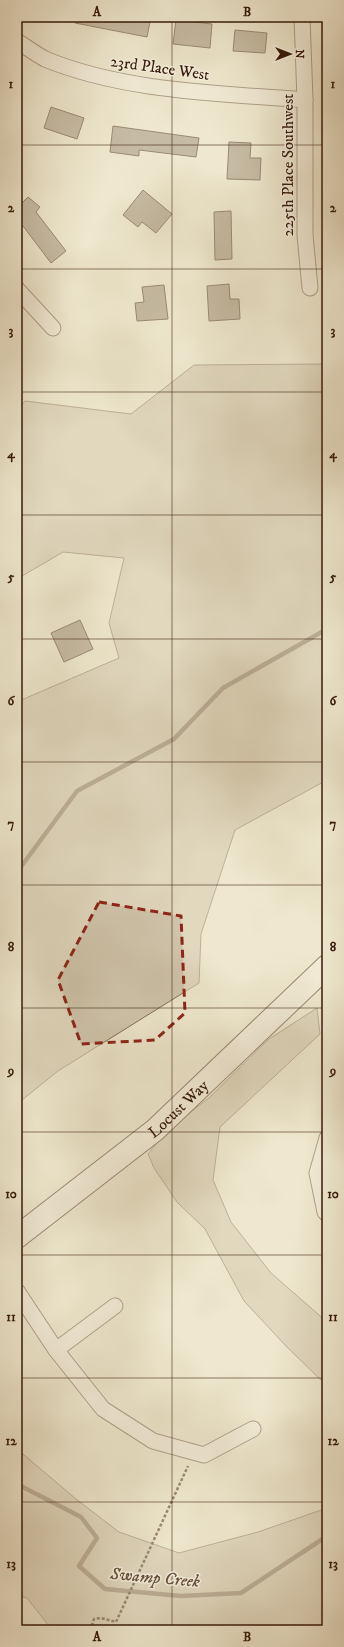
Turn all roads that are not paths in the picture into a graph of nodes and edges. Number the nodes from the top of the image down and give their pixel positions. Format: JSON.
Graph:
{"nodes":[{"id":1,"x":302,"y":17,"type":"edge"},
{"id":2,"x":17,"y":41,"type":"edge"},
{"id":3,"x":305,"y":100,"type":"junction"},
{"id":4,"x":310,"y":288,"type":"dead end"},
{"id":5,"x":17,"y":289,"type":"edge"},
{"id":6,"x":54,"y":328,"type":"dead end"},
{"id":7,"x":327,"y":966,"type":"edge"},
{"id":8,"x":327,"y":1138,"type":"edge"},
{"id":9,"x":327,"y":1214,"type":"edge"},
{"id":10,"x":17,"y":1237,"type":"edge"},
{"id":11,"x":17,"y":1291,"type":"edge"},
{"id":12,"x":115,"y":1306,"type":"dead end"},
{"id":13,"x":56,"y":1350,"type":"junction"},
{"id":14,"x":253,"y":1429,"type":"dead end"}],
"edges":[{"from":1,"to":3,"type":"street","name":"225th Place Southwest"},
{"from":2,"to":3,"type":"street","name":"23rd Place West"},
{"from":3,"to":4,"type":"street","name":"225th Place Southwest"},
{"from":5,"to":6,"type":"street"},
{"from":7,"to":10,"type":"main road","name":"Locust Way"},
{"from":8,"to":9,"type":"street"},
{"from":11,"to":13,"type":"street"},
{"from":12,"to":13,"type":"street"},
{"from":13,"to":14,"type":"street"}]}
